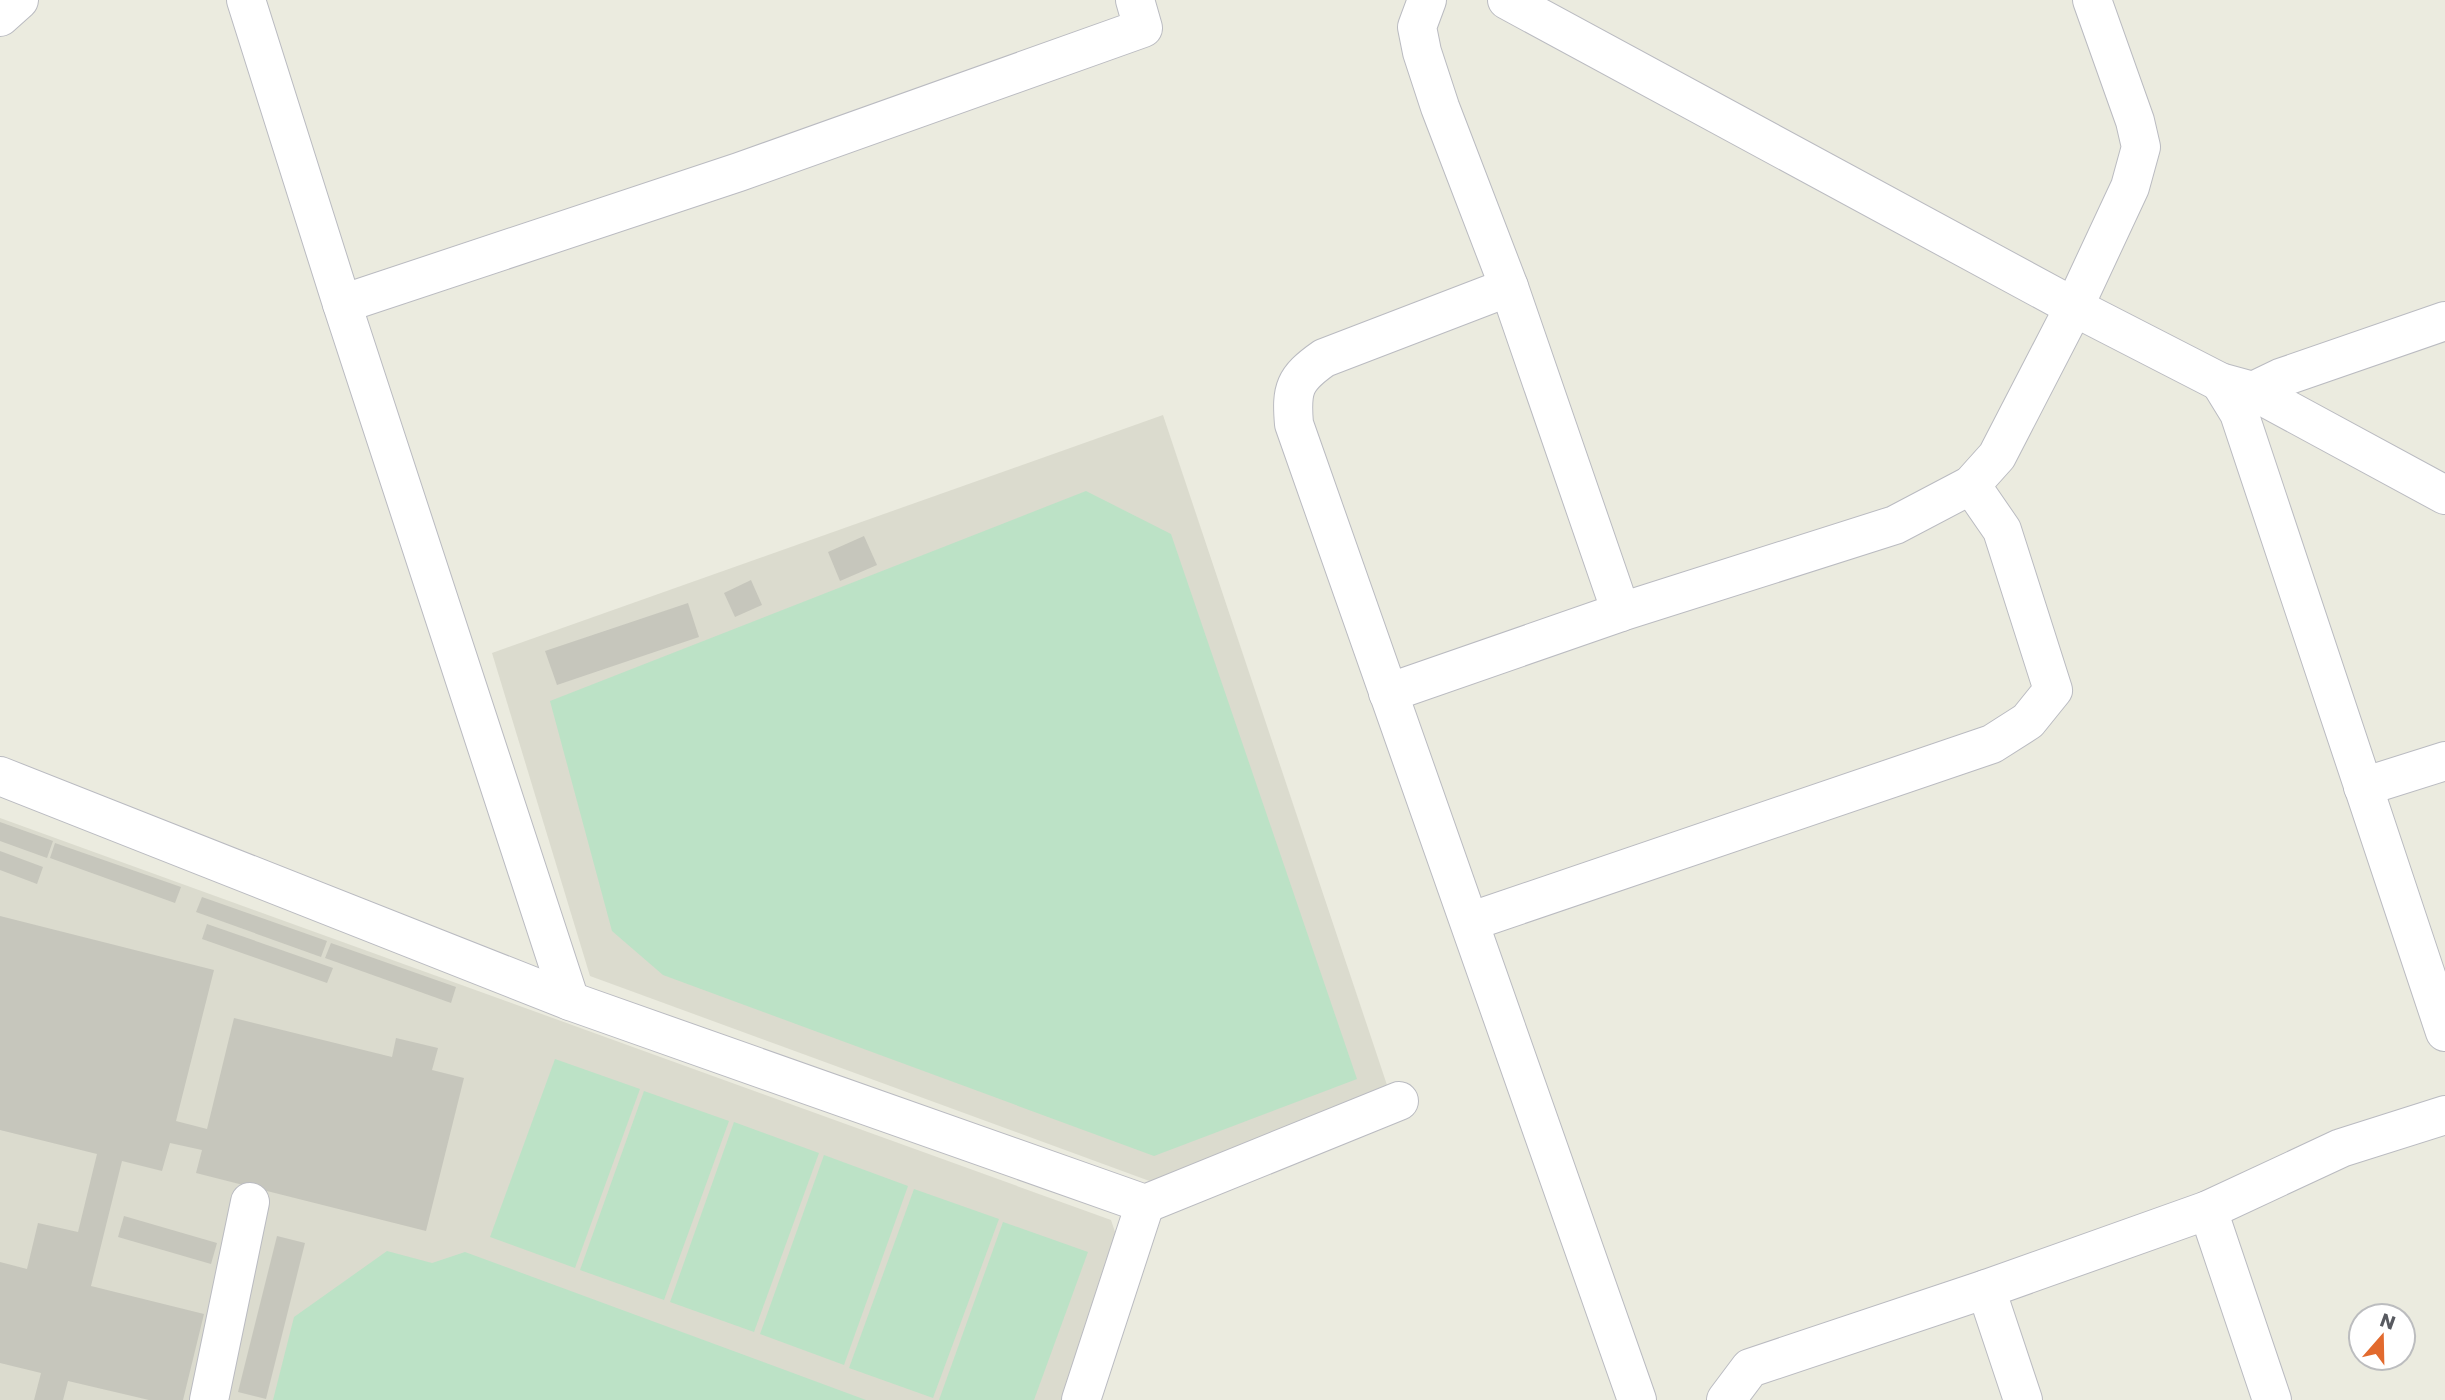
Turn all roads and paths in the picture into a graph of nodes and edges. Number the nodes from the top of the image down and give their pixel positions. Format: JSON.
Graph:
{"nodes":[{"id":1,"x":19,"y":0,"type":"edge"},
{"id":2,"x":246,"y":0,"type":"edge"},
{"id":3,"x":1135,"y":0,"type":"edge"},
{"id":4,"x":1427,"y":0,"type":"edge"},
{"id":5,"x":1507,"y":0,"type":"edge"},
{"id":6,"x":2092,"y":0,"type":"edge"},
{"id":7,"x":0,"y":17,"type":"edge"},
{"id":8,"x":1509,"y":287,"type":"junction"},
{"id":9,"x":342,"y":304,"type":"junction"},
{"id":10,"x":2074,"y":307,"type":"junction"},
{"id":11,"x":2445,"y":321,"type":"edge"},
{"id":12,"x":2237,"y":386,"type":"junction"},
{"id":13,"x":1971,"y":485,"type":"junction"},
{"id":14,"x":2445,"y":495,"type":"edge"},
{"id":15,"x":1621,"y":612,"type":"junction"},
{"id":16,"x":1388,"y":693,"type":"junction"},
{"id":17,"x":2445,"y":761,"type":"edge"},
{"id":18,"x":0,"y":776,"type":"edge"},
{"id":19,"x":2363,"y":787,"type":"junction"},
{"id":20,"x":1472,"y":921,"type":"junction"},
{"id":21,"x":570,"y":1001,"type":"junction"},
{"id":22,"x":2445,"y":1032,"type":"edge"},
{"id":23,"x":1399,"y":1101,"type":"dead end"},
{"id":24,"x":2445,"y":1115,"type":"edge"},
{"id":25,"x":250,"y":1202,"type":"dead end"},
{"id":26,"x":1144,"y":1204,"type":"junction"},
{"id":27,"x":2208,"y":1210,"type":"junction"},
{"id":28,"x":1986,"y":1289,"type":"junction"},
{"id":29,"x":209,"y":1400,"type":"edge"},
{"id":30,"x":1081,"y":1400,"type":"edge"},
{"id":31,"x":1637,"y":1400,"type":"edge"},
{"id":32,"x":1726,"y":1400,"type":"edge"},
{"id":33,"x":2023,"y":1400,"type":"edge"},
{"id":34,"x":2272,"y":1400,"type":"edge"}],
"edges":[{"from":1,"to":7,"type":"street"},
{"from":2,"to":9,"type":"street"},
{"from":3,"to":9,"type":"street"},
{"from":4,"to":8,"type":"street"},
{"from":5,"to":10,"type":"street"},
{"from":6,"to":10,"type":"street"},
{"from":8,"to":15,"type":"street"},
{"from":8,"to":16,"type":"street"},
{"from":9,"to":21,"type":"street"},
{"from":10,"to":12,"type":"street"},
{"from":10,"to":13,"type":"street"},
{"from":11,"to":12,"type":"street"},
{"from":12,"to":14,"type":"street"},
{"from":12,"to":19,"type":"street"},
{"from":13,"to":15,"type":"street"},
{"from":13,"to":20,"type":"street"},
{"from":15,"to":16,"type":"street"},
{"from":16,"to":20,"type":"street"},
{"from":17,"to":19,"type":"street"},
{"from":18,"to":21,"type":"street"},
{"from":19,"to":22,"type":"street"},
{"from":20,"to":31,"type":"street"},
{"from":21,"to":26,"type":"street"},
{"from":23,"to":26,"type":"street"},
{"from":24,"to":27,"type":"street"},
{"from":25,"to":29,"type":"street"},
{"from":26,"to":30,"type":"street"},
{"from":27,"to":28,"type":"street"},
{"from":27,"to":34,"type":"street"},
{"from":28,"to":32,"type":"street"},
{"from":28,"to":33,"type":"street"}]}
